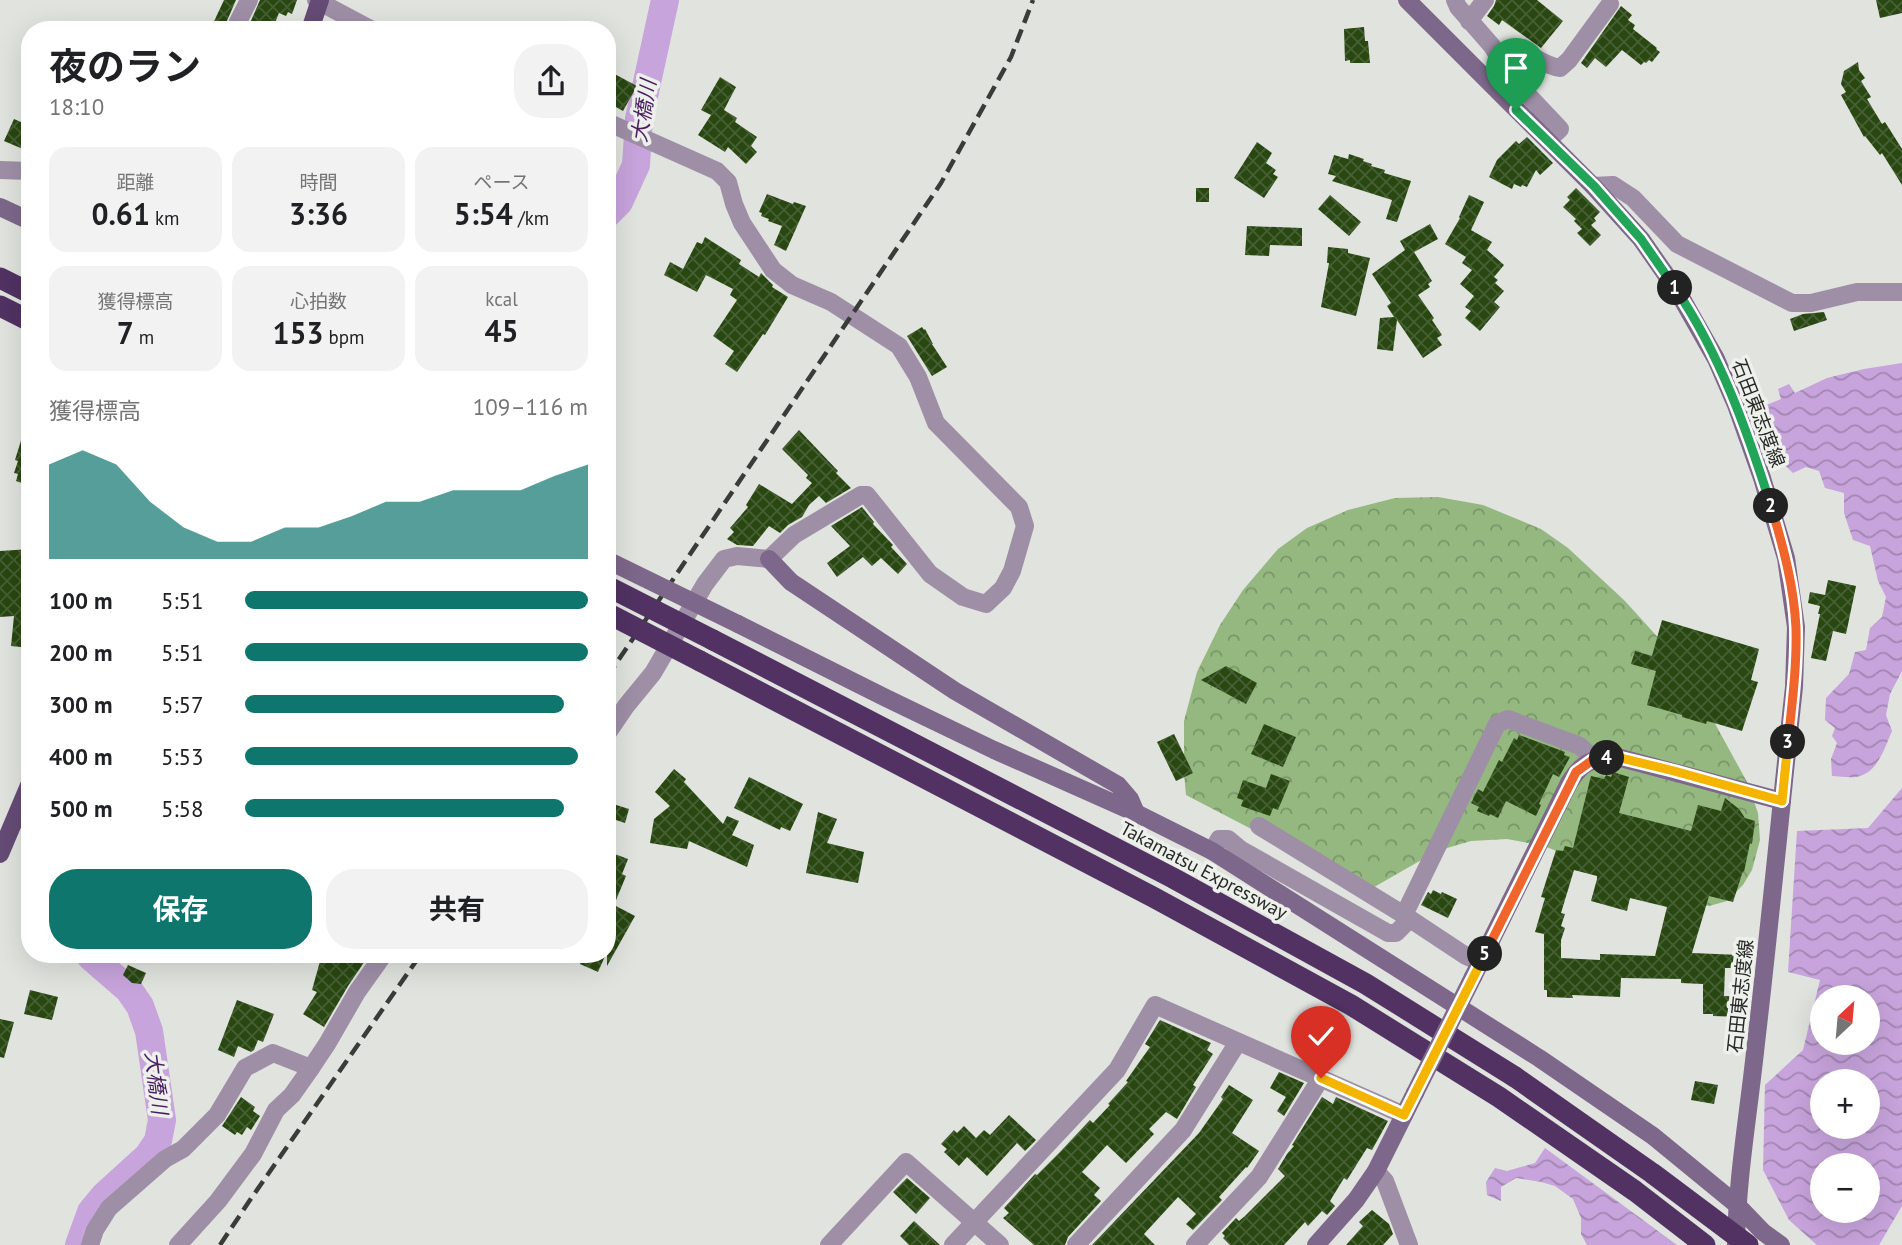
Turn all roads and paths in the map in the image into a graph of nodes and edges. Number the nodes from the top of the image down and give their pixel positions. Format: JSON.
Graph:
{"nodes":[{"id":1,"x":250,"y":0,"type":"edge"},
{"id":2,"x":1406,"y":0,"type":"edge"},
{"id":3,"x":1455,"y":0,"type":"edge"},
{"id":4,"x":1485,"y":0,"type":"edge"},
{"id":5,"x":319,"y":1,"type":"edge"},
{"id":6,"x":1610,"y":4,"type":"dead end"},
{"id":7,"x":239,"y":21,"type":"edge"},
{"id":8,"x":313,"y":21,"type":"edge"},
{"id":9,"x":356,"y":21,"type":"edge"},
{"id":10,"x":1469,"y":21,"type":"junction"},
{"id":11,"x":1500,"y":58,"type":"junction"},
{"id":12,"x":616,"y":126,"type":"edge"},
{"id":13,"x":1548,"y":140,"type":"junction"},
{"id":14,"x":0,"y":170,"type":"edge"},
{"id":15,"x":21,"y":171,"type":"edge"},
{"id":16,"x":1594,"y":186,"type":"junction"},
{"id":17,"x":0,"y":207,"type":"edge"},
{"id":18,"x":21,"y":217,"type":"edge"},
{"id":19,"x":0,"y":278,"type":"edge"},
{"id":20,"x":21,"y":288,"type":"edge"},
{"id":21,"x":1902,"y":292,"type":"edge"},
{"id":22,"x":0,"y":306,"type":"edge"},
{"id":23,"x":21,"y":316,"type":"edge"},
{"id":24,"x":769,"y":559,"type":"junction"},
{"id":25,"x":616,"y":564,"type":"edge"},
{"id":26,"x":616,"y":591,"type":"edge"},
{"id":27,"x":616,"y":619,"type":"edge"},
{"id":28,"x":616,"y":721,"type":"edge"},
{"id":29,"x":1594,"y":759,"type":"junction"},
{"id":30,"x":1782,"y":801,"type":"junction"},
{"id":31,"x":21,"y":804,"type":"edge"},
{"id":32,"x":1136,"y":813,"type":"junction"},
{"id":33,"x":1259,"y":826,"type":"dead end"},
{"id":34,"x":1212,"y":851,"type":"junction"},
{"id":35,"x":0,"y":854,"type":"edge"},
{"id":36,"x":1407,"y":917,"type":"junction"},
{"id":37,"x":378,"y":963,"type":"edge"},
{"id":38,"x":1477,"y":969,"type":"junction"},
{"id":39,"x":1238,"y":1042,"type":"junction"},
{"id":40,"x":311,"y":1068,"type":"junction"},
{"id":41,"x":1321,"y":1078,"type":"junction"},
{"id":42,"x":1404,"y":1115,"type":"junction"},
{"id":43,"x":1376,"y":1171,"type":"junction"},
{"id":44,"x":1736,"y":1204,"type":"junction"},
{"id":45,"x":976,"y":1221,"type":"junction"},
{"id":46,"x":90,"y":1245,"type":"edge"},
{"id":47,"x":178,"y":1245,"type":"edge"},
{"id":48,"x":829,"y":1245,"type":"edge"},
{"id":49,"x":953,"y":1245,"type":"edge"},
{"id":50,"x":1000,"y":1245,"type":"edge"},
{"id":51,"x":1076,"y":1245,"type":"edge"},
{"id":52,"x":1195,"y":1245,"type":"edge"},
{"id":53,"x":1317,"y":1245,"type":"edge"},
{"id":54,"x":1409,"y":1245,"type":"edge"},
{"id":55,"x":1705,"y":1245,"type":"edge"},
{"id":56,"x":1736,"y":1245,"type":"edge"},
{"id":57,"x":1748,"y":1245,"type":"edge"},
{"id":58,"x":1782,"y":1245,"type":"edge"}],
"edges":[{"from":1,"to":7,"type":"street"},
{"from":2,"to":13,"type":"street","name":"石田東志度線"},
{"from":3,"to":10,"type":"street"},
{"from":4,"to":10,"type":"street"},
{"from":5,"to":8,"type":"main road"},
{"from":5,"to":9,"type":"street"},
{"from":6,"to":11,"type":"street"},
{"from":10,"to":11,"type":"street"},
{"from":11,"to":13,"type":"street"},
{"from":12,"to":24,"type":"street"},
{"from":13,"to":16,"type":"street","name":"石田東志度線"},
{"from":14,"to":15,"type":"street"},
{"from":16,"to":21,"type":"street"},
{"from":16,"to":30,"type":"street","name":"石田東志度線"},
{"from":17,"to":18,"type":"street"},
{"from":19,"to":20,"type":"highway"},
{"from":22,"to":23,"type":"highway"},
{"from":24,"to":28,"type":"street"},
{"from":24,"to":32,"type":"street"},
{"from":25,"to":32,"type":"street","bridge":true},
{"from":26,"to":57,"type":"highway","name":"Takamatsu Expressway","bridge":true},
{"from":27,"to":55,"type":"highway","bridge":true},
{"from":29,"to":30,"type":"street"},
{"from":29,"to":36,"type":"street"},
{"from":29,"to":38,"type":"street"},
{"from":30,"to":44,"type":"street","name":"石田東志度線"},
{"from":31,"to":35,"type":"main road"},
{"from":32,"to":34,"type":"street"},
{"from":33,"to":36,"type":"street"},
{"from":34,"to":36,"type":"street"},
{"from":34,"to":44,"type":"street"},
{"from":36,"to":38,"type":"street"},
{"from":37,"to":40,"type":"street"},
{"from":38,"to":42,"type":"street","bridge":true},
{"from":39,"to":41,"type":"street"},
{"from":39,"to":45,"type":"street"},
{"from":39,"to":51,"type":"street"},
{"from":40,"to":46,"type":"street"},
{"from":40,"to":47,"type":"street"},
{"from":41,"to":42,"type":"street"},
{"from":41,"to":52,"type":"street"},
{"from":42,"to":43,"type":"street"},
{"from":43,"to":53,"type":"street"},
{"from":43,"to":54,"type":"street"},
{"from":44,"to":56,"type":"street","name":"石田東志度線"},
{"from":44,"to":58,"type":"street"},
{"from":45,"to":48,"type":"street"},
{"from":45,"to":49,"type":"street"},
{"from":45,"to":50,"type":"street"}]}
